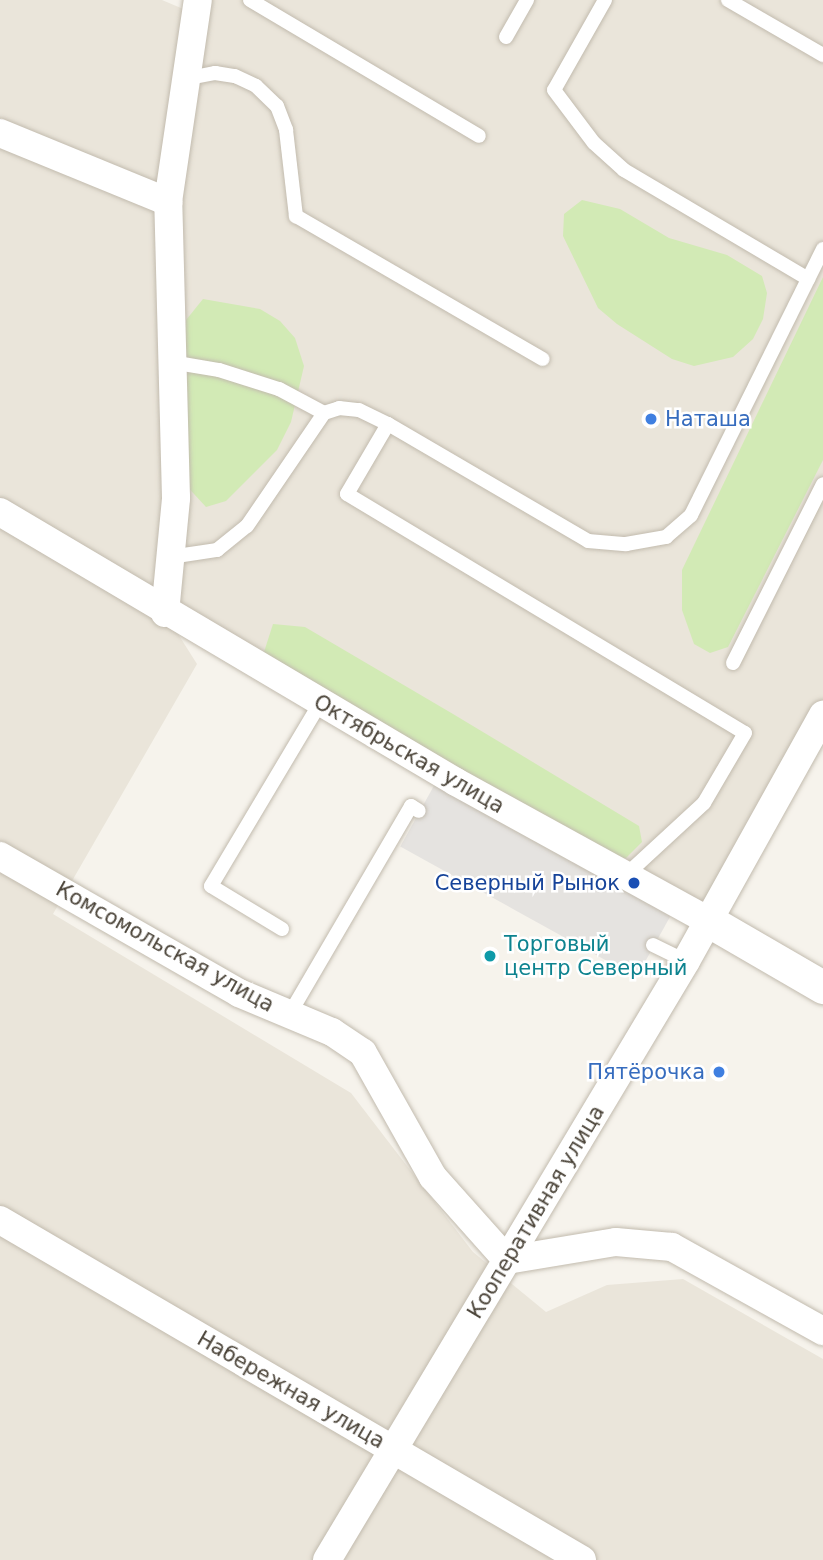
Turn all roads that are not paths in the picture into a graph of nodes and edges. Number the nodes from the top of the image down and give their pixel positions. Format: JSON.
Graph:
{"nodes":[{"id":1,"x":198,"y":0,"type":"edge"},
{"id":2,"x":250,"y":0,"type":"edge"},
{"id":3,"x":527,"y":0,"type":"edge"},
{"id":4,"x":606,"y":0,"type":"edge"},
{"id":5,"x":728,"y":0,"type":"edge"},
{"id":6,"x":506,"y":37,"type":"dead end"},
{"id":7,"x":823,"y":55,"type":"edge"},
{"id":8,"x":184,"y":79,"type":"junction"},
{"id":9,"x":0,"y":133,"type":"edge"},
{"id":10,"x":479,"y":136,"type":"dead end"},
{"id":11,"x":168,"y":202,"type":"junction"},
{"id":12,"x":823,"y":249,"type":"edge"},
{"id":13,"x":808,"y":279,"type":"junction"},
{"id":14,"x":543,"y":359,"type":"dead end"},
{"id":15,"x":171,"y":362,"type":"junction"},
{"id":16,"x":324,"y":413,"type":"junction"},
{"id":17,"x":388,"y":425,"type":"junction"},
{"id":18,"x":823,"y":484,"type":"edge"},
{"id":19,"x":0,"y":512,"type":"edge"},
{"id":20,"x":170,"y":557,"type":"junction"},
{"id":21,"x":165,"y":613,"type":"junction"},
{"id":22,"x":733,"y":663,"type":"dead end"},
{"id":23,"x":320,"y":703,"type":"junction"},
{"id":24,"x":823,"y":715,"type":"edge"},
{"id":25,"x":419,"y":811,"type":"dead end"},
{"id":26,"x":0,"y":856,"type":"edge"},
{"id":27,"x":624,"y":877,"type":"junction"},
{"id":28,"x":709,"y":921,"type":"junction"},
{"id":29,"x":282,"y":929,"type":"dead end"},
{"id":30,"x":653,"y":945,"type":"dead end"},
{"id":31,"x":686,"y":961,"type":"junction"},
{"id":32,"x":823,"y":987,"type":"edge"},
{"id":33,"x":289,"y":1015,"type":"junction"},
{"id":34,"x":0,"y":1220,"type":"edge"},
{"id":35,"x":507,"y":1260,"type":"junction"},
{"id":36,"x":823,"y":1331,"type":"edge"},
{"id":37,"x":394,"y":1450,"type":"junction"},
{"id":38,"x":327,"y":1560,"type":"edge"},
{"id":39,"x":583,"y":1560,"type":"edge"}],
"edges":[{"from":1,"to":8,"type":"street"},
{"from":2,"to":10,"type":"lane"},
{"from":3,"to":6,"type":"lane"},
{"from":4,"to":13,"type":"lane"},
{"from":5,"to":7,"type":"lane"},
{"from":8,"to":11,"type":"street"},
{"from":8,"to":14,"type":"lane"},
{"from":9,"to":11,"type":"street"},
{"from":11,"to":15,"type":"street"},
{"from":12,"to":13,"type":"lane"},
{"from":13,"to":17,"type":"lane"},
{"from":15,"to":16,"type":"lane"},
{"from":15,"to":20,"type":"street"},
{"from":16,"to":17,"type":"lane"},
{"from":16,"to":20,"type":"lane"},
{"from":17,"to":27,"type":"lane"},
{"from":18,"to":22,"type":"lane"},
{"from":19,"to":21,"type":"street","name":"Октябрьская улица"},
{"from":20,"to":21,"type":"street"},
{"from":21,"to":23,"type":"street","name":"Октябрьская улица"},
{"from":23,"to":27,"type":"street","name":"Октябрьская улица"},
{"from":23,"to":29,"type":"lane"},
{"from":24,"to":28,"type":"street","name":"Кооперативная улица"},
{"from":25,"to":33,"type":"lane"},
{"from":26,"to":33,"type":"street","name":"Комсомольская улица"},
{"from":27,"to":28,"type":"street","name":"Октябрьская улица"},
{"from":28,"to":31,"type":"street","name":"Кооперативная улица"},
{"from":28,"to":32,"type":"street","name":"Октябрьская улица"},
{"from":30,"to":31,"type":"lane"},
{"from":31,"to":35,"type":"street","name":"Кооперативная улица"},
{"from":33,"to":35,"type":"street","name":"Комсомольская улица"},
{"from":34,"to":37,"type":"street","name":"Набережная улица"},
{"from":35,"to":36,"type":"street"},
{"from":35,"to":37,"type":"street","name":"Кооперативная улица"},
{"from":37,"to":38,"type":"street","name":"Кооперативная улица"},
{"from":37,"to":39,"type":"street","name":"Набережная улица"}]}
